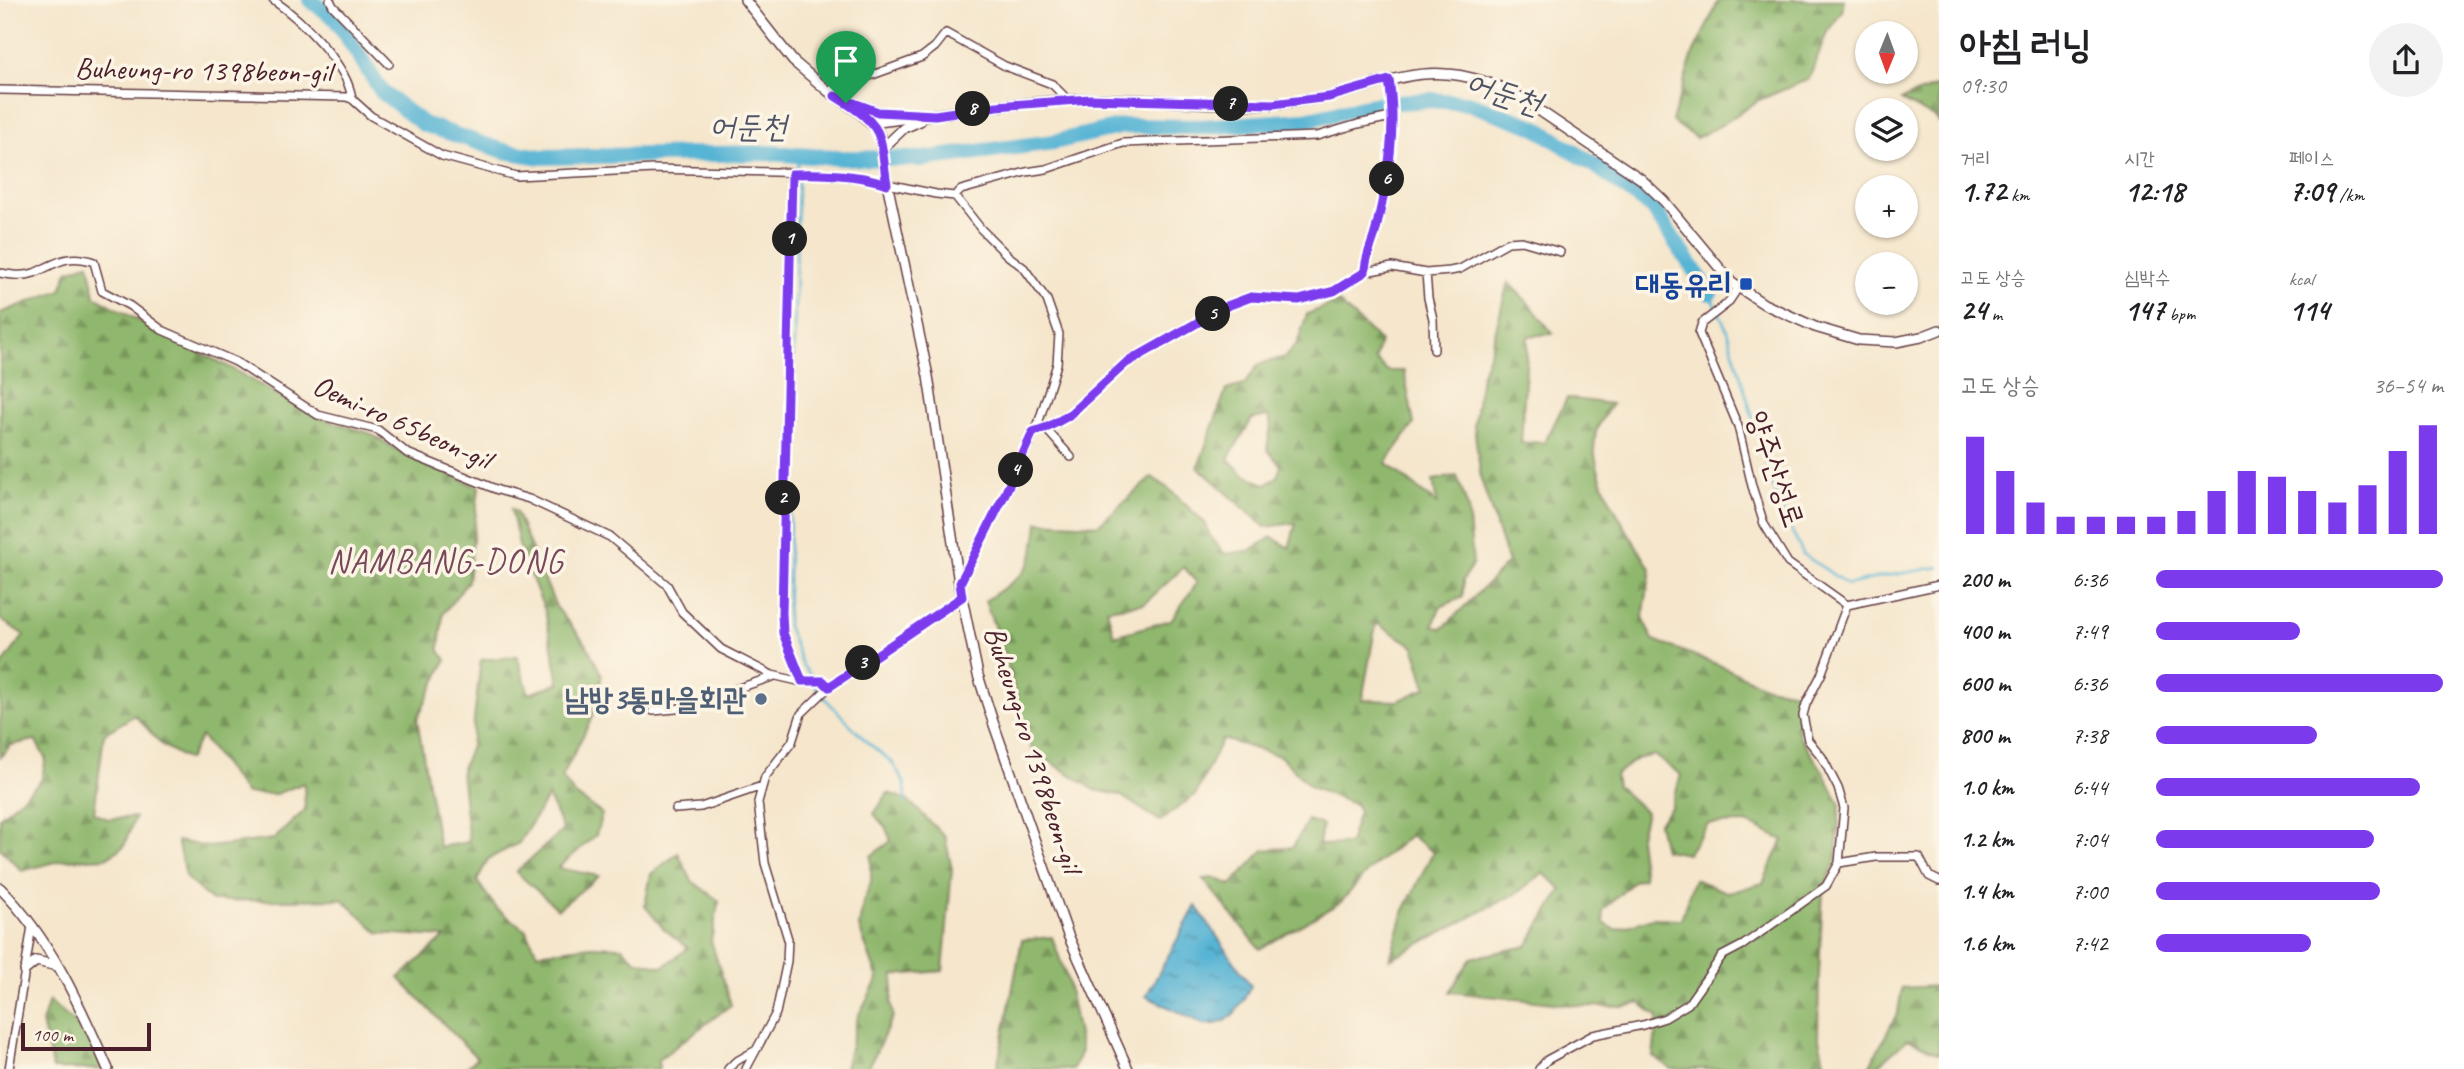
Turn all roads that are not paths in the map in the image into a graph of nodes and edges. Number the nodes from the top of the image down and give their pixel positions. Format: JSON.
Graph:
{"nodes":[{"id":1,"x":273,"y":0,"type":"edge"},
{"id":2,"x":330,"y":0,"type":"edge"},
{"id":3,"x":745,"y":0,"type":"edge"},
{"id":4,"x":389,"y":64,"type":"dead end"},
{"id":5,"x":1390,"y":85,"type":"junction"},
{"id":6,"x":0,"y":90,"type":"edge"},
{"id":7,"x":831,"y":93,"type":"junction"},
{"id":8,"x":352,"y":99,"type":"junction"},
{"id":9,"x":1068,"y":100,"type":"junction"},
{"id":10,"x":935,"y":115,"type":"junction"},
{"id":11,"x":1391,"y":117,"type":"junction"},
{"id":12,"x":870,"y":122,"type":"junction"},
{"id":13,"x":882,"y":149,"type":"junction"},
{"id":14,"x":792,"y":174,"type":"junction"},
{"id":15,"x":887,"y":181,"type":"junction"},
{"id":16,"x":956,"y":196,"type":"junction"},
{"id":17,"x":1560,"y":252,"type":"dead end"},
{"id":18,"x":1365,"y":272,"type":"junction"},
{"id":19,"x":0,"y":273,"type":"edge"},
{"id":20,"x":1426,"y":273,"type":"junction"},
{"id":21,"x":1738,"y":288,"type":"junction"},
{"id":22,"x":1939,"y":330,"type":"edge"},
{"id":23,"x":1434,"y":350,"type":"dead end"},
{"id":24,"x":1041,"y":426,"type":"junction"},
{"id":25,"x":1071,"y":457,"type":"dead end"},
{"id":26,"x":960,"y":583,"type":"junction"},
{"id":27,"x":1939,"y":585,"type":"edge"},
{"id":28,"x":962,"y":597,"type":"junction"},
{"id":29,"x":1847,"y":605,"type":"junction"},
{"id":30,"x":776,"y":676,"type":"junction"},
{"id":31,"x":810,"y":681,"type":"junction"},
{"id":32,"x":824,"y":692,"type":"junction"},
{"id":33,"x":653,"y":711,"type":"dead end"},
{"id":34,"x":762,"y":786,"type":"junction"},
{"id":35,"x":676,"y":809,"type":"dead end"},
{"id":36,"x":1839,"y":863,"type":"junction"},
{"id":37,"x":1939,"y":881,"type":"edge"},
{"id":38,"x":0,"y":888,"type":"edge"},
{"id":39,"x":33,"y":926,"type":"junction"},
{"id":40,"x":58,"y":966,"type":"junction"},
{"id":41,"x":25,"y":970,"type":"junction"},
{"id":42,"x":757,"y":1050,"type":"junction"},
{"id":43,"x":9,"y":1069,"type":"edge"},
{"id":44,"x":108,"y":1069,"type":"edge"},
{"id":45,"x":728,"y":1069,"type":"edge"},
{"id":46,"x":746,"y":1069,"type":"edge"},
{"id":47,"x":1128,"y":1069,"type":"edge"},
{"id":48,"x":1539,"y":1069,"type":"edge"}],
"edges":[{"from":1,"to":8,"type":"street"},
{"from":2,"to":4,"type":"street"},
{"from":3,"to":7,"type":"street"},
{"from":5,"to":9,"type":"street"},
{"from":5,"to":11,"type":"street"},
{"from":5,"to":21,"type":"street"},
{"from":6,"to":8,"type":"street","name":"Buheung-ro 1398beon-gil"},
{"from":7,"to":9,"type":"street"},
{"from":7,"to":10,"type":"street"},
{"from":7,"to":12,"type":"street"},
{"from":8,"to":14,"type":"street","name":"Buheung-ro 1398beon-gil"},
{"from":9,"to":10,"type":"street"},
{"from":10,"to":12,"type":"street"},
{"from":10,"to":13,"type":"street"},
{"from":11,"to":16,"type":"street"},
{"from":11,"to":18,"type":"street"},
{"from":12,"to":13,"type":"street","name":"Buheung-ro 1398beon-gil"},
{"from":13,"to":15,"type":"street","name":"Buheung-ro 1398beon-gil"},
{"from":14,"to":15,"type":"street","name":"Buheung-ro 1398beon-gil"},
{"from":14,"to":31,"type":"street"},
{"from":15,"to":16,"type":"street","name":"Buheung-ro 1398beon-gil"},
{"from":15,"to":26,"type":"street","name":"Buheung-ro 1398beon-gil"},
{"from":16,"to":24,"type":"street"},
{"from":17,"to":20,"type":"street"},
{"from":18,"to":20,"type":"street"},
{"from":18,"to":24,"type":"street"},
{"from":19,"to":30,"type":"street","name":"Oemi-ro 65beon-gil"},
{"from":20,"to":23,"type":"street"},
{"from":21,"to":22,"type":"street"},
{"from":21,"to":29,"type":"street","name":"양주산성로"},
{"from":24,"to":25,"type":"street"},
{"from":24,"to":26,"type":"street"},
{"from":26,"to":28,"type":"street","name":"Buheung-ro 1398beon-gil"},
{"from":27,"to":29,"type":"street"},
{"from":28,"to":32,"type":"street"},
{"from":28,"to":47,"type":"street","name":"Buheung-ro 1398beon-gil"},
{"from":29,"to":36,"type":"street"},
{"from":30,"to":31,"type":"street","name":"Oemi-ro 65beon-gil"},
{"from":30,"to":33,"type":"street","name":"Oemi-ro 65beon-gil"},
{"from":31,"to":32,"type":"street","name":"Oemi-ro 65beon-gil"},
{"from":32,"to":34,"type":"street"},
{"from":34,"to":35,"type":"street"},
{"from":34,"to":42,"type":"street"},
{"from":36,"to":37,"type":"street"},
{"from":36,"to":48,"type":"street"},
{"from":38,"to":39,"type":"street"},
{"from":39,"to":40,"type":"street"},
{"from":39,"to":41,"type":"street"},
{"from":40,"to":41,"type":"street"},
{"from":40,"to":44,"type":"street"},
{"from":41,"to":43,"type":"street"},
{"from":42,"to":45,"type":"street"},
{"from":42,"to":46,"type":"street"}]}
